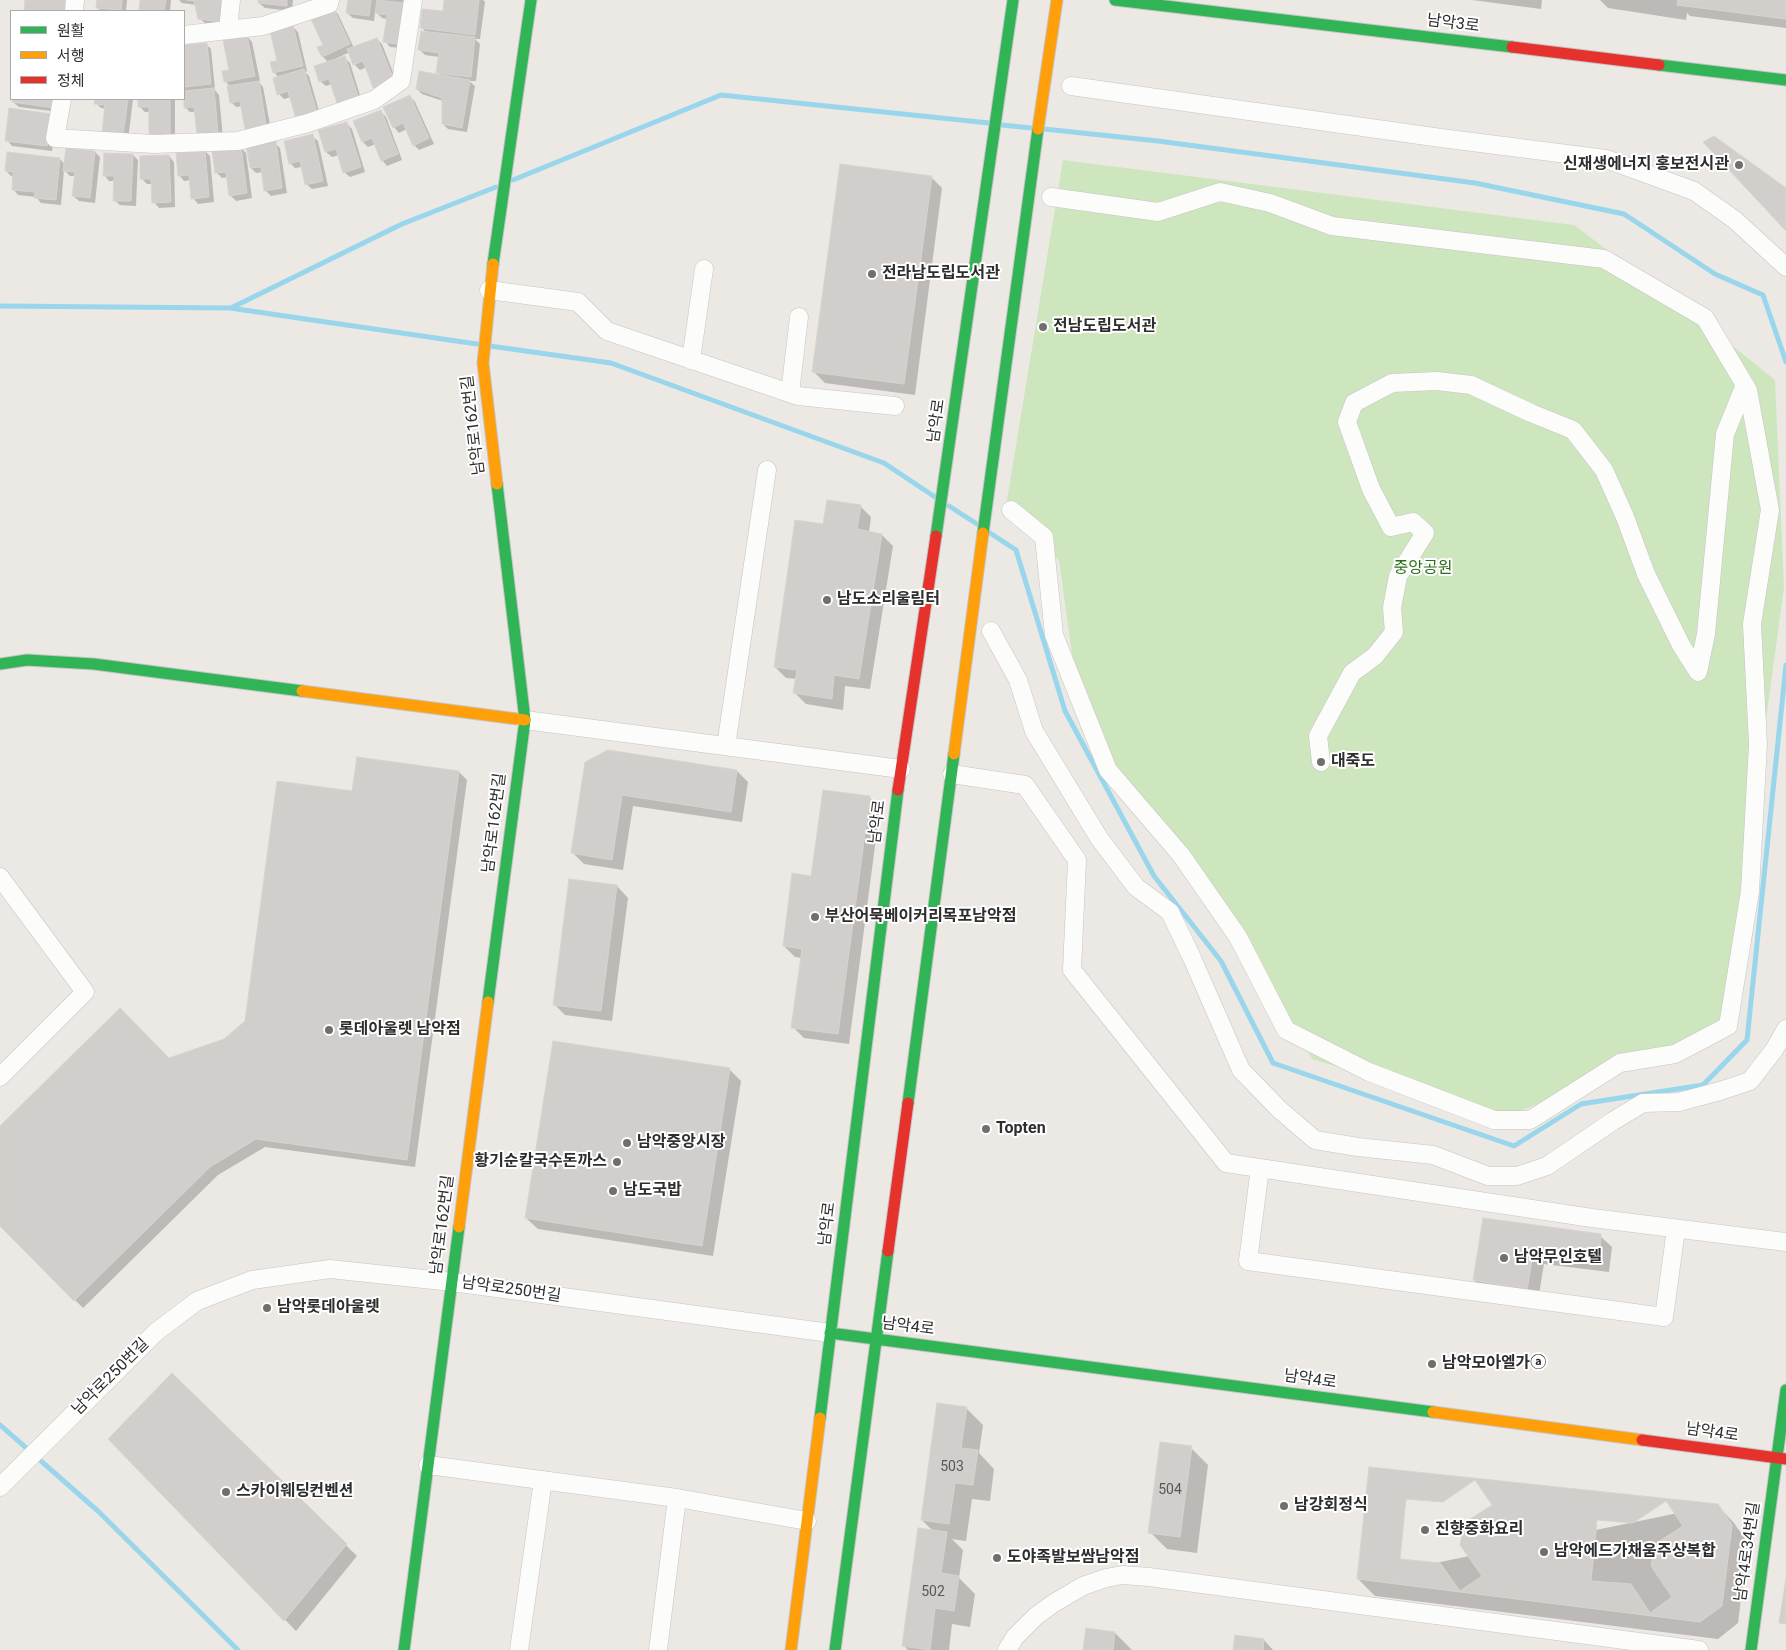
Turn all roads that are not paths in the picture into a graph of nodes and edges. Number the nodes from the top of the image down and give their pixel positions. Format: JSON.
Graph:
{"nodes":[{"id":1,"x":231,"y":0,"type":"edge"},
{"id":2,"x":330,"y":0,"type":"edge"},
{"id":3,"x":413,"y":0,"type":"edge"},
{"id":4,"x":531,"y":0,"type":"edge"},
{"id":5,"x":1013,"y":0,"type":"edge"},
{"id":6,"x":1057,"y":0,"type":"edge"},
{"id":7,"x":1115,"y":0,"type":"edge"},
{"id":8,"x":228,"y":30,"type":"junction"},
{"id":9,"x":185,"y":36,"type":"edge"},
{"id":10,"x":1786,"y":80,"type":"edge"},
{"id":11,"x":1071,"y":86,"type":"dead end"},
{"id":12,"x":62,"y":100,"type":"edge"},
{"id":13,"x":1051,"y":197,"type":"dead end"},
{"id":14,"x":1786,"y":267,"type":"edge"},
{"id":15,"x":704,"y":269,"type":"dead end"},
{"id":16,"x":488,"y":297,"type":"junction"},
{"id":17,"x":799,"y":317,"type":"dead end"},
{"id":18,"x":691,"y":360,"type":"junction"},
{"id":19,"x":1745,"y":385,"type":"junction"},
{"id":20,"x":790,"y":393,"type":"junction"},
{"id":21,"x":894,"y":406,"type":"dead end"},
{"id":22,"x":767,"y":470,"type":"dead end"},
{"id":23,"x":1012,"y":510,"type":"dead end"},
{"id":24,"x":991,"y":631,"type":"dead end"},
{"id":25,"x":0,"y":664,"type":"edge"},
{"id":26,"x":525,"y":720,"type":"junction"},
{"id":27,"x":726,"y":746,"type":"junction"},
{"id":28,"x":1321,"y":762,"type":"dead end"},
{"id":29,"x":901,"y":769,"type":"junction"},
{"id":30,"x":952,"y":774,"type":"junction"},
{"id":31,"x":0,"y":877,"type":"edge"},
{"id":32,"x":1786,"y":1029,"type":"edge"},
{"id":33,"x":0,"y":1077,"type":"edge"},
{"id":34,"x":1260,"y":1168,"type":"junction"},
{"id":35,"x":1676,"y":1229,"type":"junction"},
{"id":36,"x":1786,"y":1242,"type":"edge"},
{"id":37,"x":452,"y":1282,"type":"junction"},
{"id":38,"x":830,"y":1334,"type":"junction"},
{"id":39,"x":876,"y":1339,"type":"junction"},
{"id":40,"x":1786,"y":1390,"type":"edge"},
{"id":41,"x":1782,"y":1459,"type":"edge"},
{"id":42,"x":428,"y":1466,"type":"junction"},
{"id":43,"x":543,"y":1480,"type":"junction"},
{"id":44,"x":0,"y":1487,"type":"edge"},
{"id":45,"x":677,"y":1498,"type":"junction"},
{"id":46,"x":807,"y":1521,"type":"junction"},
{"id":47,"x":404,"y":1650,"type":"edge"},
{"id":48,"x":519,"y":1650,"type":"edge"},
{"id":49,"x":658,"y":1650,"type":"edge"},
{"id":50,"x":791,"y":1650,"type":"edge"},
{"id":51,"x":835,"y":1650,"type":"edge"},
{"id":52,"x":1007,"y":1650,"type":"edge"},
{"id":53,"x":1698,"y":1650,"type":"edge"},
{"id":54,"x":1752,"y":1650,"type":"edge"}],
"edges":[{"from":1,"to":8,"type":"street"},
{"from":2,"to":8,"type":"street"},
{"from":3,"to":12,"type":"street"},
{"from":4,"to":16,"type":"street","name":"남악로162번길"},
{"from":5,"to":29,"type":"street","name":"남악로"},
{"from":6,"to":30,"type":"street"},
{"from":7,"to":10,"type":"street","name":"남악3로"},
{"from":8,"to":9,"type":"street"},
{"from":11,"to":14,"type":"street"},
{"from":13,"to":19,"type":"street"},
{"from":15,"to":18,"type":"street"},
{"from":16,"to":18,"type":"street"},
{"from":16,"to":26,"type":"street","name":"남악로162번길"},
{"from":17,"to":20,"type":"street"},
{"from":18,"to":20,"type":"street"},
{"from":19,"to":23,"type":"street"},
{"from":19,"to":28,"type":"street"},
{"from":20,"to":21,"type":"street"},
{"from":22,"to":27,"type":"street"},
{"from":24,"to":32,"type":"street"},
{"from":25,"to":26,"type":"street"},
{"from":26,"to":27,"type":"street"},
{"from":26,"to":37,"type":"street","name":"남악로162번길"},
{"from":27,"to":29,"type":"street"},
{"from":29,"to":38,"type":"street","name":"남악로"},
{"from":30,"to":34,"type":"street"},
{"from":30,"to":39,"type":"street"},
{"from":31,"to":33,"type":"street"},
{"from":34,"to":35,"type":"street"},
{"from":34,"to":35,"type":"street"},
{"from":35,"to":36,"type":"street"},
{"from":37,"to":38,"type":"street","name":"남악로250번길"},
{"from":37,"to":42,"type":"street","name":"남악로162번길"},
{"from":37,"to":44,"type":"street","name":"남악로250번길"},
{"from":38,"to":39,"type":"street","name":"남악4로"},
{"from":38,"to":46,"type":"street","name":"남악로"},
{"from":39,"to":41,"type":"street","name":"남악4로"},
{"from":39,"to":51,"type":"street"},
{"from":40,"to":41,"type":"street","name":"남악4로34번길"},
{"from":41,"to":54,"type":"street","name":"남악4로34번길"},
{"from":42,"to":43,"type":"street"},
{"from":42,"to":47,"type":"street","name":"남악로162번길"},
{"from":43,"to":45,"type":"street"},
{"from":43,"to":48,"type":"street"},
{"from":45,"to":46,"type":"street"},
{"from":45,"to":49,"type":"street"},
{"from":46,"to":50,"type":"street","name":"남악로"},
{"from":52,"to":53,"type":"street"}]}
